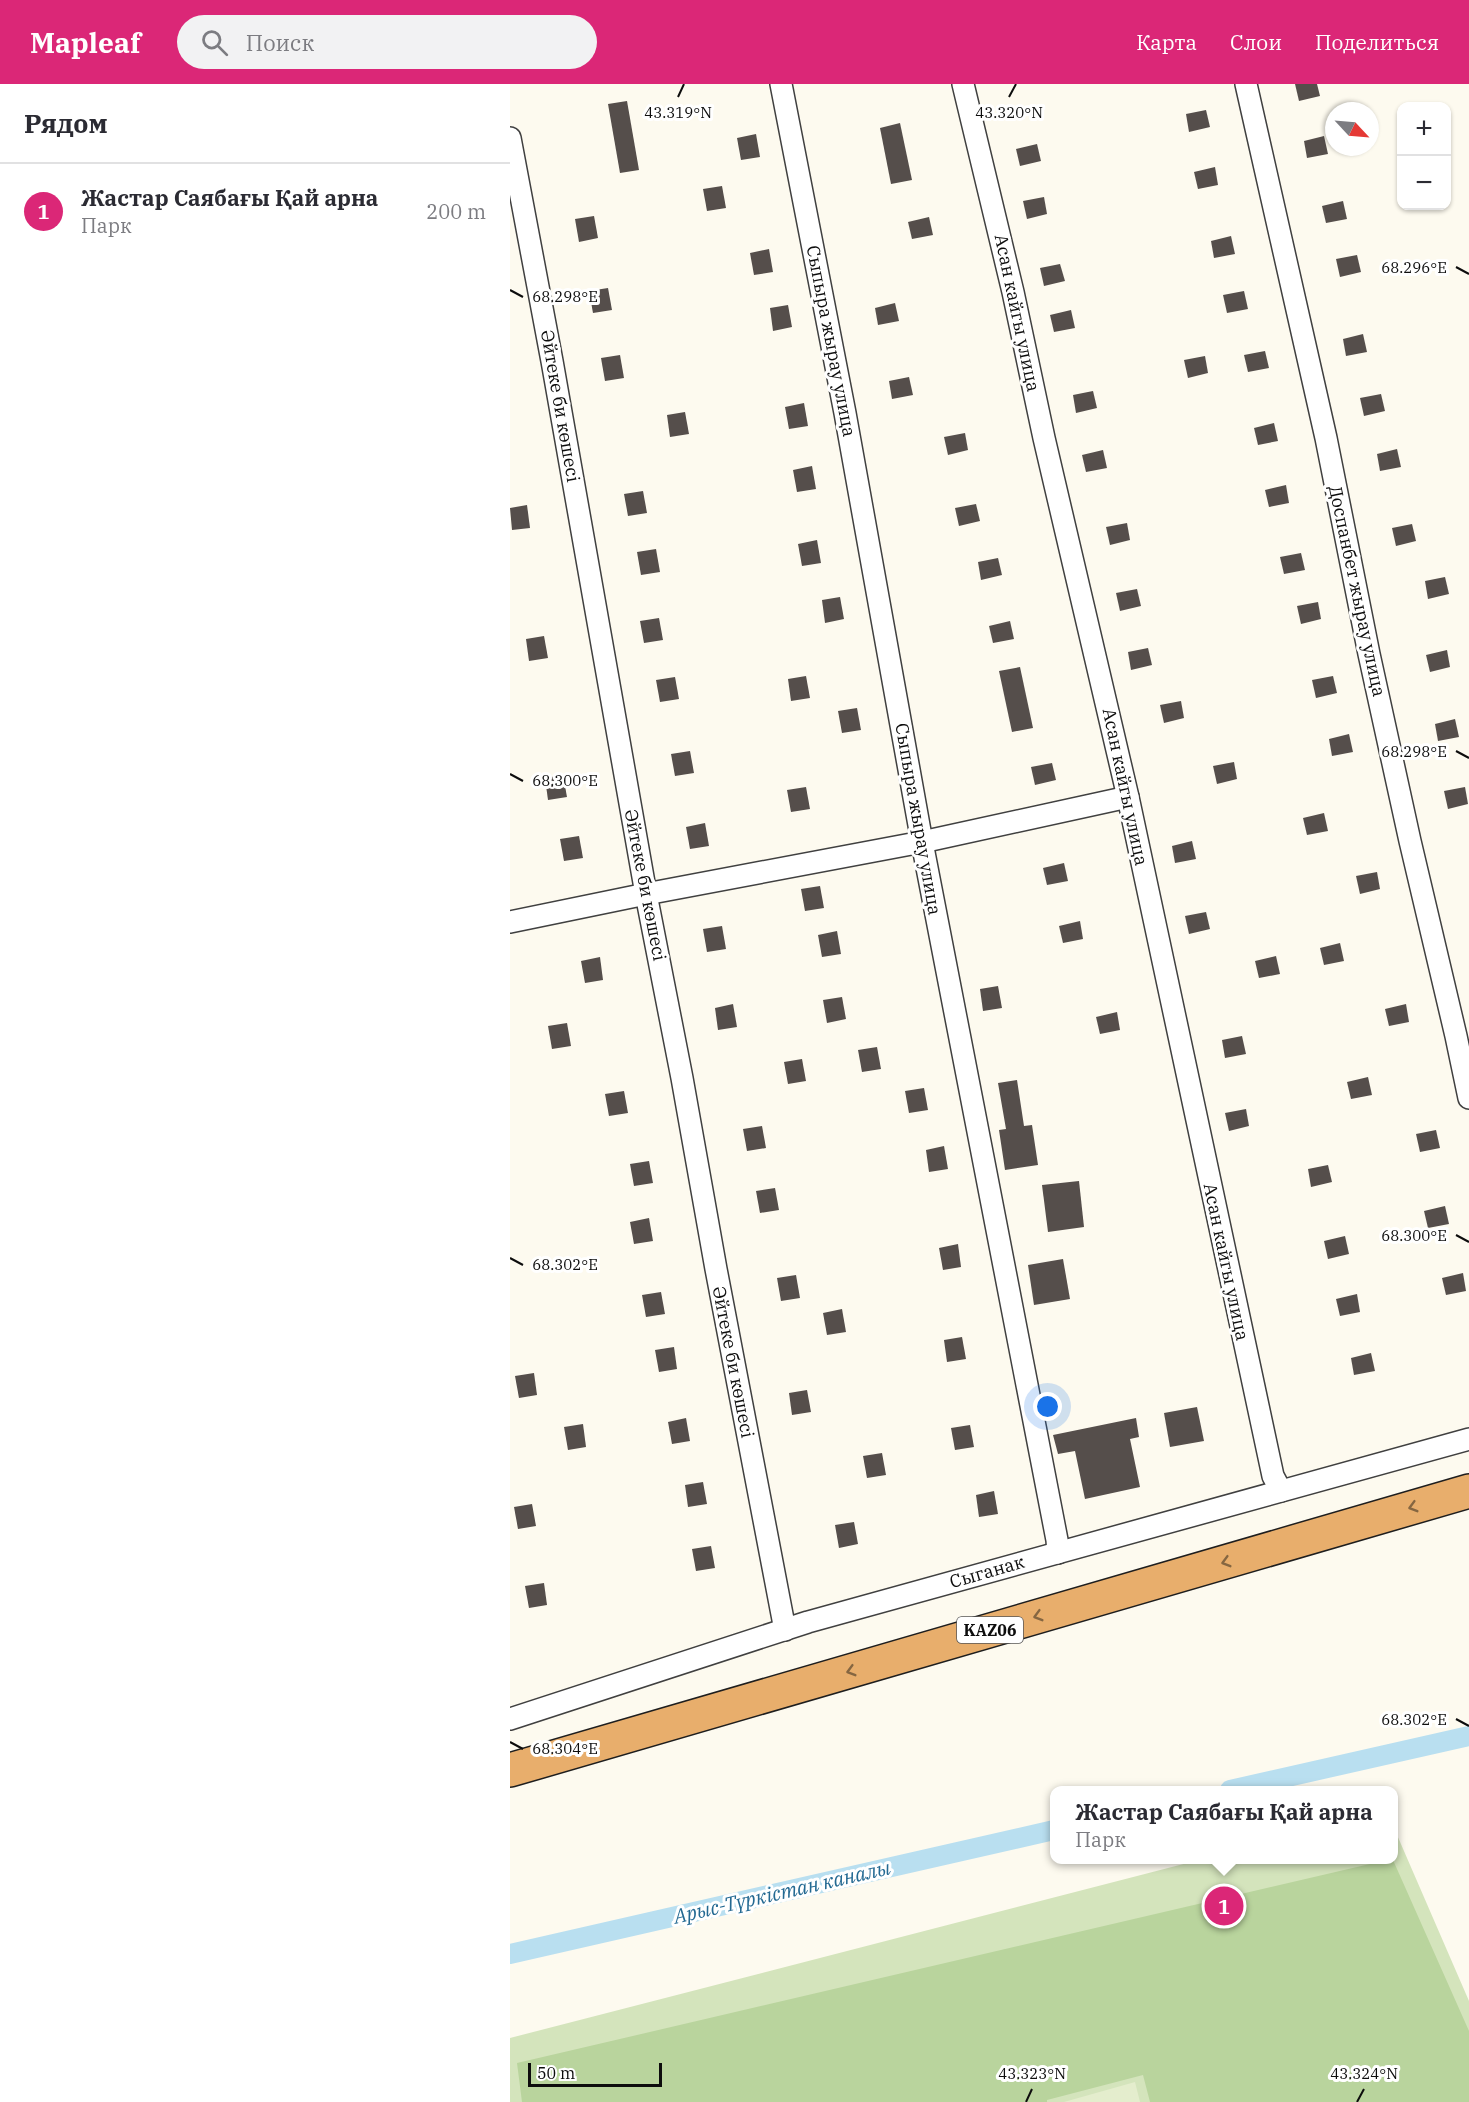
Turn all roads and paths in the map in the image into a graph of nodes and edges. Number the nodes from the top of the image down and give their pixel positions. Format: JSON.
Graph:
{"nodes":[{"id":1,"x":781,"y":84,"type":"edge"},
{"id":2,"x":963,"y":84,"type":"edge"},
{"id":3,"x":1246,"y":84,"type":"edge"},
{"id":4,"x":510,"y":138,"type":"edge"},
{"id":5,"x":1128,"y":797,"type":"junction"},
{"id":6,"x":922,"y":842,"type":"junction"},
{"id":7,"x":645,"y":894,"type":"junction"},
{"id":8,"x":510,"y":922,"type":"edge"},
{"id":9,"x":1469,"y":1098,"type":"edge"},
{"id":10,"x":1469,"y":1439,"type":"edge"},
{"id":11,"x":1281,"y":1491,"type":"junction"},
{"id":12,"x":1469,"y":1491,"type":"edge"},
{"id":13,"x":1469,"y":1515,"type":"edge"},
{"id":14,"x":1058,"y":1553,"type":"junction"},
{"id":15,"x":785,"y":1630,"type":"junction"},
{"id":16,"x":510,"y":1719,"type":"edge"},
{"id":17,"x":510,"y":1770,"type":"edge"},
{"id":18,"x":510,"y":1794,"type":"edge"}],
"edges":[{"from":1,"to":6,"type":"street","name":"Сыпыра жырау улица"},
{"from":2,"to":5,"type":"street","name":"Асан кайгы улица"},
{"from":3,"to":9,"type":"street","name":"Доспанбет жырау улица"},
{"from":4,"to":7,"type":"street","name":"Әйтеке би көшесі"},
{"from":5,"to":6,"type":"street"},
{"from":5,"to":11,"type":"street","name":"Асан кайгы улица"},
{"from":6,"to":7,"type":"street"},
{"from":6,"to":14,"type":"street","name":"Сыпыра жырау улица"},
{"from":7,"to":8,"type":"street"},
{"from":7,"to":15,"type":"street","name":"Әйтеке би көшесі"},
{"from":10,"to":11,"type":"street","name":"Сыганак"},
{"from":11,"to":14,"type":"street","name":"Сыганак"},
{"from":12,"to":17,"type":"highway","number":"KАZ06","one_way":true},
{"from":13,"to":18,"type":"highway","number":"KАZ06"},
{"from":14,"to":15,"type":"street","name":"Сыганак"},
{"from":15,"to":16,"type":"street","name":"Сыганак"}]}
